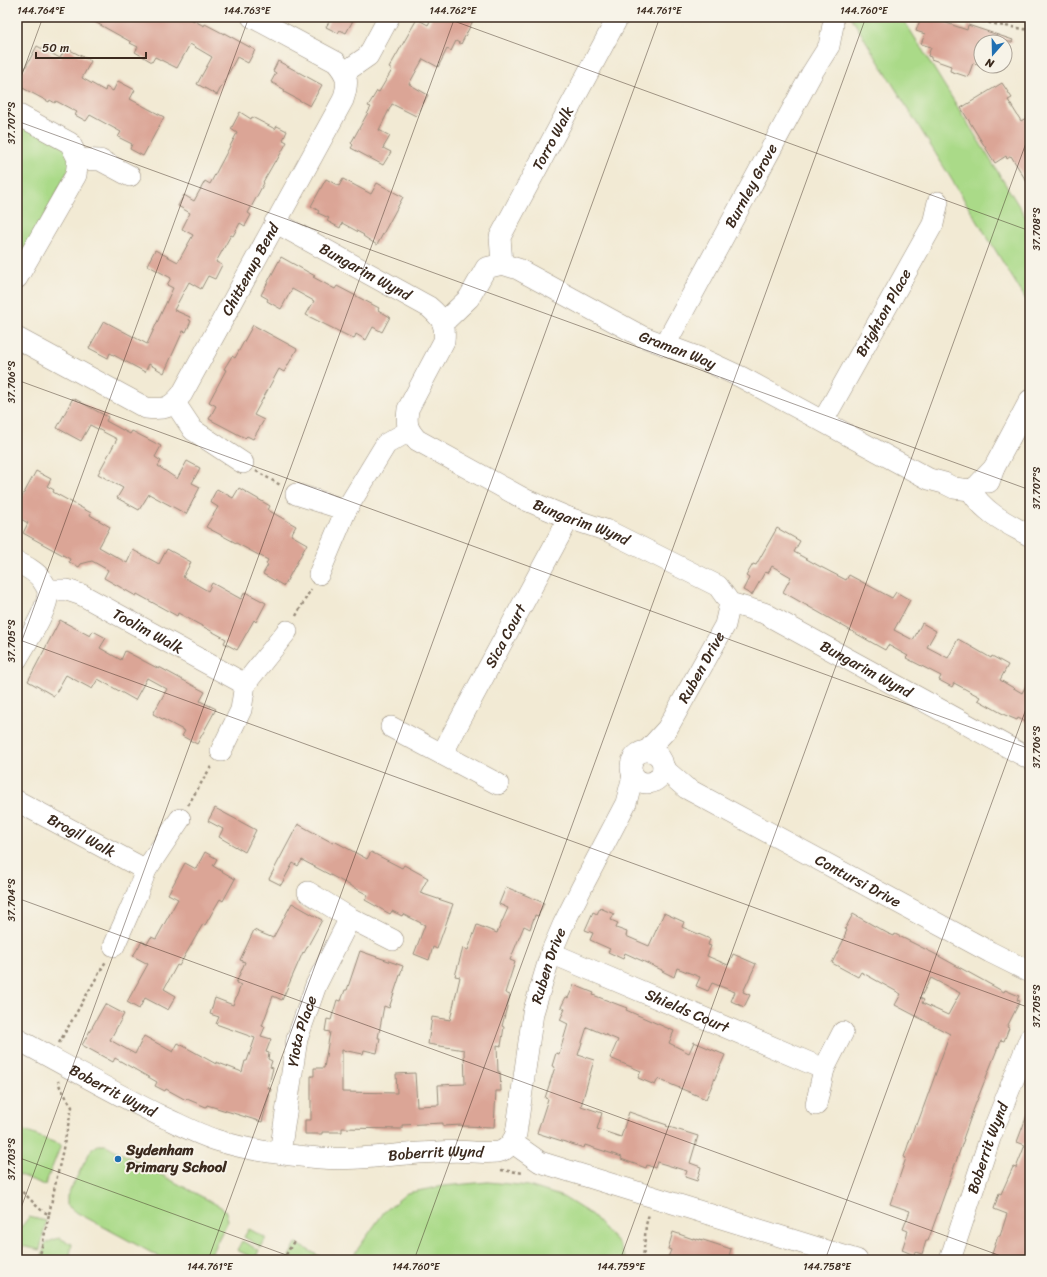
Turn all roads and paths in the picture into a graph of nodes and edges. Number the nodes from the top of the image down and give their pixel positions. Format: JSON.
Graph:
{"nodes":[{"id":1,"x":252,"y":17,"type":"edge"},
{"id":2,"x":389,"y":17,"type":"edge"},
{"id":3,"x":618,"y":17,"type":"edge"},
{"id":4,"x":965,"y":17,"type":"edge"},
{"id":5,"x":833,"y":25,"type":"dead end"},
{"id":6,"x":1030,"y":30,"type":"edge"},
{"id":7,"x":345,"y":72,"type":"junction"},
{"id":8,"x":17,"y":114,"type":"edge"},
{"id":9,"x":78,"y":159,"type":"junction"},
{"id":10,"x":130,"y":176,"type":"dead end"},
{"id":11,"x":938,"y":202,"type":"dead end"},
{"id":12,"x":275,"y":222,"type":"junction"},
{"id":13,"x":502,"y":264,"type":"junction"},
{"id":14,"x":17,"y":278,"type":"edge"},
{"id":15,"x":443,"y":322,"type":"junction"},
{"id":16,"x":17,"y":338,"type":"edge"},
{"id":17,"x":664,"y":345,"type":"junction"},
{"id":18,"x":1030,"y":400,"type":"edge"},
{"id":19,"x":175,"y":403,"type":"junction"},
{"id":20,"x":823,"y":422,"type":"junction"},
{"id":21,"x":409,"y":431,"type":"junction"},
{"id":22,"x":243,"y":464,"type":"joint"},
{"id":23,"x":296,"y":494,"type":"joint"},
{"id":24,"x":974,"y":495,"type":"junction"},
{"id":25,"x":346,"y":510,"type":"junction"},
{"id":26,"x":569,"y":518,"type":"junction"},
{"id":27,"x":1030,"y":536,"type":"edge"},
{"id":28,"x":17,"y":562,"type":"edge"},
{"id":29,"x":319,"y":574,"type":"joint"},
{"id":30,"x":48,"y":590,"type":"junction"},
{"id":31,"x":730,"y":603,"type":"junction"},
{"id":32,"x":287,"y":631,"type":"joint"},
{"id":33,"x":17,"y":659,"type":"edge"},
{"id":34,"x":245,"y":684,"type":"junction"},
{"id":35,"x":391,"y":727,"type":"dead end"},
{"id":36,"x":221,"y":751,"type":"joint"},
{"id":37,"x":442,"y":754,"type":"junction"},
{"id":38,"x":1030,"y":759,"type":"edge"},
{"id":39,"x":651,"y":769,"type":"junction"},
{"id":40,"x":498,"y":784,"type":"dead end"},
{"id":41,"x":17,"y":801,"type":"edge"},
{"id":42,"x":180,"y":819,"type":"joint"},
{"id":43,"x":146,"y":870,"type":"junction"},
{"id":44,"x":308,"y":892,"type":"dead end"},
{"id":45,"x":350,"y":918,"type":"junction"},
{"id":46,"x":393,"y":940,"type":"dead end"},
{"id":47,"x":114,"y":946,"type":"joint"},
{"id":48,"x":551,"y":953,"type":"junction"},
{"id":49,"x":1030,"y":972,"type":"edge"},
{"id":50,"x":843,"y":1032,"type":"dead end"},
{"id":51,"x":1030,"y":1038,"type":"edge"},
{"id":52,"x":17,"y":1039,"type":"edge"},
{"id":53,"x":54,"y":1067,"type":"junction"},
{"id":54,"x":824,"y":1069,"type":"junction"},
{"id":55,"x":816,"y":1105,"type":"dead end"},
{"id":56,"x":513,"y":1143,"type":"junction"},
{"id":57,"x":280,"y":1153,"type":"junction"},
{"id":58,"x":17,"y":1189,"type":"edge"},
{"id":59,"x":650,"y":1210,"type":"dead end"},
{"id":60,"x":49,"y":1214,"type":"junction"},
{"id":61,"x":294,"y":1241,"type":"dead end"},
{"id":62,"x":39,"y":1260,"type":"edge"},
{"id":63,"x":284,"y":1260,"type":"edge"},
{"id":64,"x":643,"y":1260,"type":"edge"},
{"id":65,"x":857,"y":1260,"type":"edge"},
{"id":66,"x":950,"y":1260,"type":"edge"}],
"edges":[{"from":1,"to":7,"type":"street"},
{"from":2,"to":7,"type":"street"},
{"from":3,"to":13,"type":"street","name":"Torro Walk"},
{"from":4,"to":6,"type":"path"},
{"from":5,"to":17,"type":"street","name":"Burnley Grove"},
{"from":7,"to":12,"type":"street","name":"Chittenup Bend"},
{"from":8,"to":9,"type":"street"},
{"from":9,"to":10,"type":"street"},
{"from":9,"to":14,"type":"street"},
{"from":11,"to":20,"type":"street","name":"Brighton Place"},
{"from":12,"to":15,"type":"street","name":"Bungarim Wynd"},
{"from":12,"to":19,"type":"street","name":"Chittenup Bend"},
{"from":13,"to":15,"type":"street"},
{"from":13,"to":17,"type":"street","name":"Graman Way"},
{"from":15,"to":21,"type":"street"},
{"from":16,"to":19,"type":"street"},
{"from":17,"to":20,"type":"street","name":"Graman Way"},
{"from":18,"to":24,"type":"street"},
{"from":19,"to":22,"type":"street"},
{"from":20,"to":24,"type":"street","name":"Graman Way"},
{"from":21,"to":25,"type":"street"},
{"from":21,"to":26,"type":"street","name":"Bungarim Wynd"},
{"from":22,"to":23,"type":"path"},
{"from":23,"to":25,"type":"street"},
{"from":24,"to":27,"type":"street"},
{"from":25,"to":29,"type":"street"},
{"from":26,"to":31,"type":"street","name":"Bungarim Wynd"},
{"from":26,"to":37,"type":"street","name":"Sica Court"},
{"from":28,"to":30,"type":"street"},
{"from":29,"to":32,"type":"path"},
{"from":30,"to":33,"type":"street"},
{"from":30,"to":34,"type":"street","name":"Toolim Walk"},
{"from":31,"to":38,"type":"street","name":"Bungarim Wynd"},
{"from":31,"to":39,"type":"street","name":"Ruben Drive"},
{"from":32,"to":34,"type":"street"},
{"from":34,"to":36,"type":"street"},
{"from":35,"to":37,"type":"street"},
{"from":36,"to":42,"type":"path"},
{"from":37,"to":40,"type":"street"},
{"from":39,"to":48,"type":"street","name":"Ruben Drive"},
{"from":39,"to":49,"type":"street","name":"Contursi Drive"},
{"from":41,"to":43,"type":"street","name":"Brogil Walk"},
{"from":42,"to":43,"type":"street"},
{"from":43,"to":47,"type":"street"},
{"from":44,"to":45,"type":"street"},
{"from":45,"to":46,"type":"street"},
{"from":45,"to":57,"type":"street","name":"Yiota Place"},
{"from":47,"to":53,"type":"path"},
{"from":48,"to":54,"type":"street","name":"Shields Court"},
{"from":48,"to":56,"type":"street","name":"Ruben Drive"},
{"from":50,"to":54,"type":"street"},
{"from":51,"to":66,"type":"street","name":"Boberrit Wynd"},
{"from":52,"to":53,"type":"street","name":"Boberrit Wynd"},
{"from":53,"to":57,"type":"street","name":"Boberrit Wynd"},
{"from":53,"to":60,"type":"path"},
{"from":54,"to":55,"type":"street"},
{"from":56,"to":57,"type":"street","name":"Boberrit Wynd"},
{"from":56,"to":65,"type":"street"},
{"from":58,"to":60,"type":"path"},
{"from":59,"to":64,"type":"path"},
{"from":60,"to":62,"type":"path"},
{"from":61,"to":63,"type":"path"}]}
